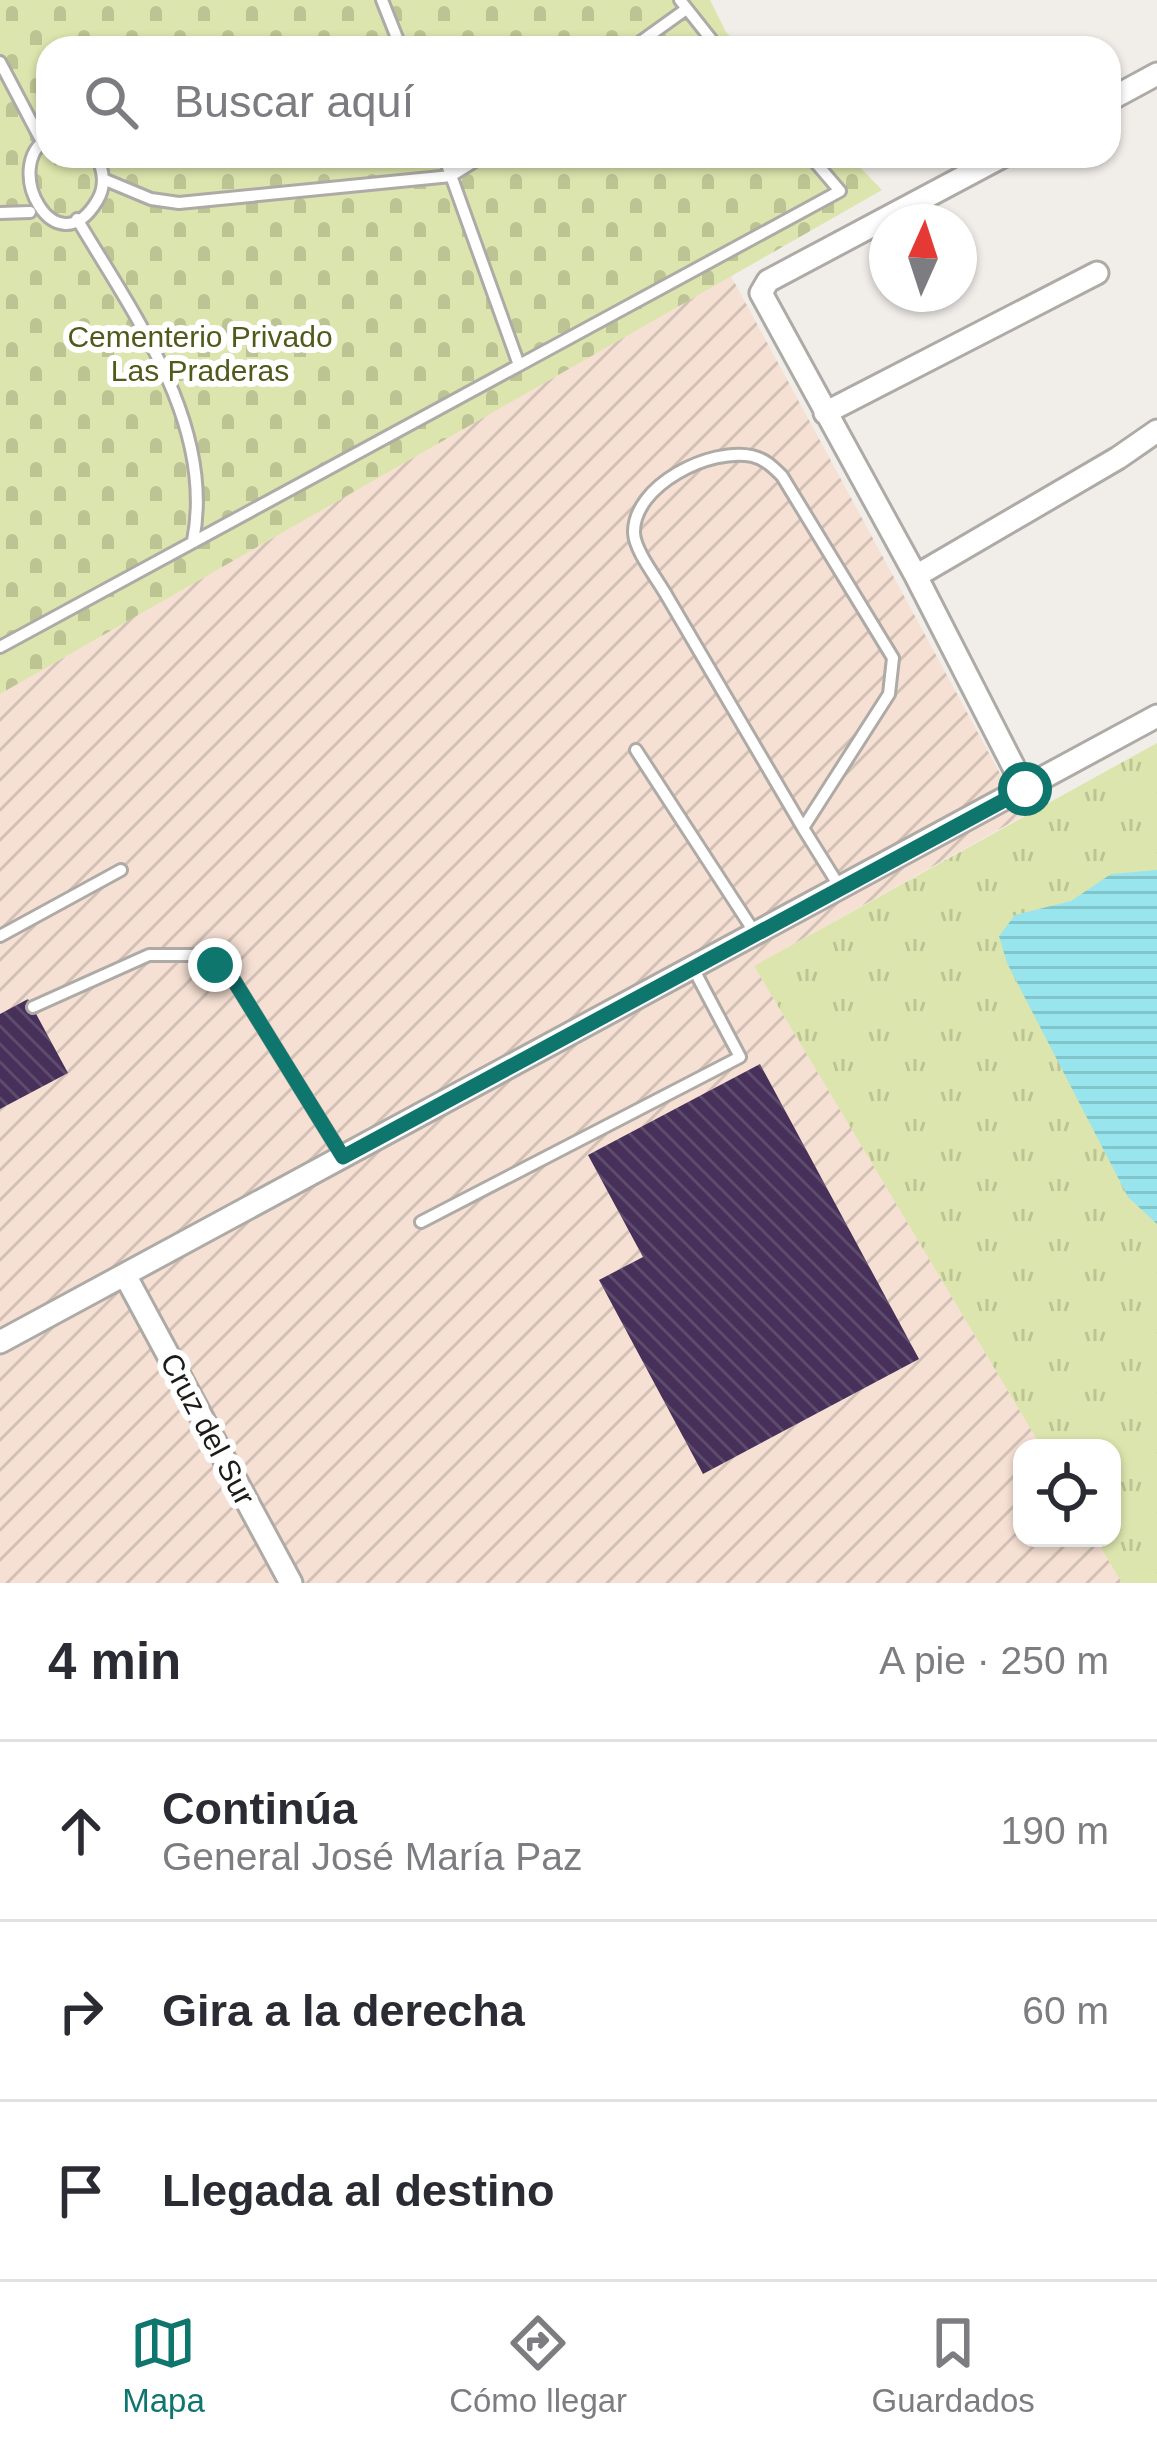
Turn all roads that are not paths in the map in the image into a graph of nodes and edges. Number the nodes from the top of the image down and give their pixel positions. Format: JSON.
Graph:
{"nodes":[{"id":1,"x":382,"y":0,"type":"edge"},
{"id":2,"x":683,"y":5,"type":"edge"},
{"id":3,"x":396,"y":36,"type":"edge"},
{"id":4,"x":646,"y":36,"type":"edge"},
{"id":5,"x":708,"y":36,"type":"edge"},
{"id":6,"x":0,"y":62,"type":"edge"},
{"id":7,"x":1157,"y":74,"type":"edge"},
{"id":8,"x":1121,"y":94,"type":"edge"},
{"id":9,"x":36,"y":125,"type":"edge"},
{"id":10,"x":36,"y":146,"type":"edge"},
{"id":11,"x":100,"y":168,"type":"edge"},
{"id":12,"x":449,"y":168,"type":"edge"},
{"id":13,"x":465,"y":168,"type":"edge"},
{"id":14,"x":821,"y":168,"type":"edge"},
{"id":15,"x":981,"y":168,"type":"edge"},
{"id":16,"x":16,"y":173,"type":"dead end"},
{"id":17,"x":452,"y":176,"type":"junction"},
{"id":18,"x":104,"y":178,"type":"junction"},
{"id":19,"x":16,"y":187,"type":"dead end"},
{"id":20,"x":30,"y":212,"type":"junction"},
{"id":21,"x":0,"y":213,"type":"edge"},
{"id":22,"x":77,"y":220,"type":"junction"},
{"id":23,"x":1097,"y":272,"type":"dead end"},
{"id":24,"x":519,"y":365,"type":"junction"},
{"id":25,"x":824,"y":413,"type":"junction"},
{"id":26,"x":1157,"y":430,"type":"edge"},
{"id":27,"x":193,"y":542,"type":"junction"},
{"id":28,"x":916,"y":576,"type":"junction"},
{"id":29,"x":0,"y":647,"type":"edge"},
{"id":30,"x":1157,"y":716,"type":"edge"},
{"id":31,"x":636,"y":750,"type":"dead end"},
{"id":32,"x":1025,"y":789,"type":"junction"},
{"id":33,"x":803,"y":828,"type":"junction"},
{"id":34,"x":121,"y":870,"type":"dead end"},
{"id":35,"x":841,"y":889,"type":"junction"},
{"id":36,"x":756,"y":934,"type":"junction"},
{"id":37,"x":0,"y":936,"type":"edge"},
{"id":38,"x":694,"y":968,"type":"junction"},
{"id":39,"x":33,"y":1007,"type":"dead end"},
{"id":40,"x":343,"y":1157,"type":"junction"},
{"id":41,"x":421,"y":1222,"type":"dead end"},
{"id":42,"x":125,"y":1275,"type":"junction"},
{"id":43,"x":0,"y":1342,"type":"edge"},
{"id":44,"x":291,"y":1583,"type":"edge"}],
"edges":[{"from":1,"to":3,"type":"lane"},
{"from":2,"to":4,"type":"lane"},
{"from":2,"to":5,"type":"lane"},
{"from":6,"to":9,"type":"lane"},
{"from":7,"to":8,"type":"street"},
{"from":10,"to":16,"type":"lane"},
{"from":11,"to":18,"type":"lane"},
{"from":12,"to":17,"type":"lane"},
{"from":13,"to":17,"type":"lane"},
{"from":14,"to":24,"type":"lane"},
{"from":15,"to":25,"type":"street"},
{"from":17,"to":18,"type":"lane"},
{"from":17,"to":24,"type":"lane"},
{"from":18,"to":22,"type":"lane"},
{"from":19,"to":20,"type":"lane"},
{"from":20,"to":21,"type":"lane"},
{"from":20,"to":22,"type":"lane"},
{"from":22,"to":27,"type":"lane"},
{"from":23,"to":25,"type":"street"},
{"from":24,"to":27,"type":"lane"},
{"from":25,"to":28,"type":"street"},
{"from":26,"to":28,"type":"street"},
{"from":27,"to":29,"type":"lane"},
{"from":28,"to":32,"type":"street"},
{"from":30,"to":32,"type":"street"},
{"from":31,"to":36,"type":"lane"},
{"from":32,"to":35,"type":"street"},
{"from":33,"to":33,"type":"lane"},
{"from":33,"to":35,"type":"lane"},
{"from":34,"to":37,"type":"lane"},
{"from":35,"to":36,"type":"street"},
{"from":36,"to":38,"type":"street"},
{"from":38,"to":40,"type":"street"},
{"from":38,"to":41,"type":"lane"},
{"from":39,"to":40,"type":"lane"},
{"from":40,"to":42,"type":"street"},
{"from":42,"to":43,"type":"street"},
{"from":42,"to":44,"type":"street","name":"Cruz del Sur"}]}
